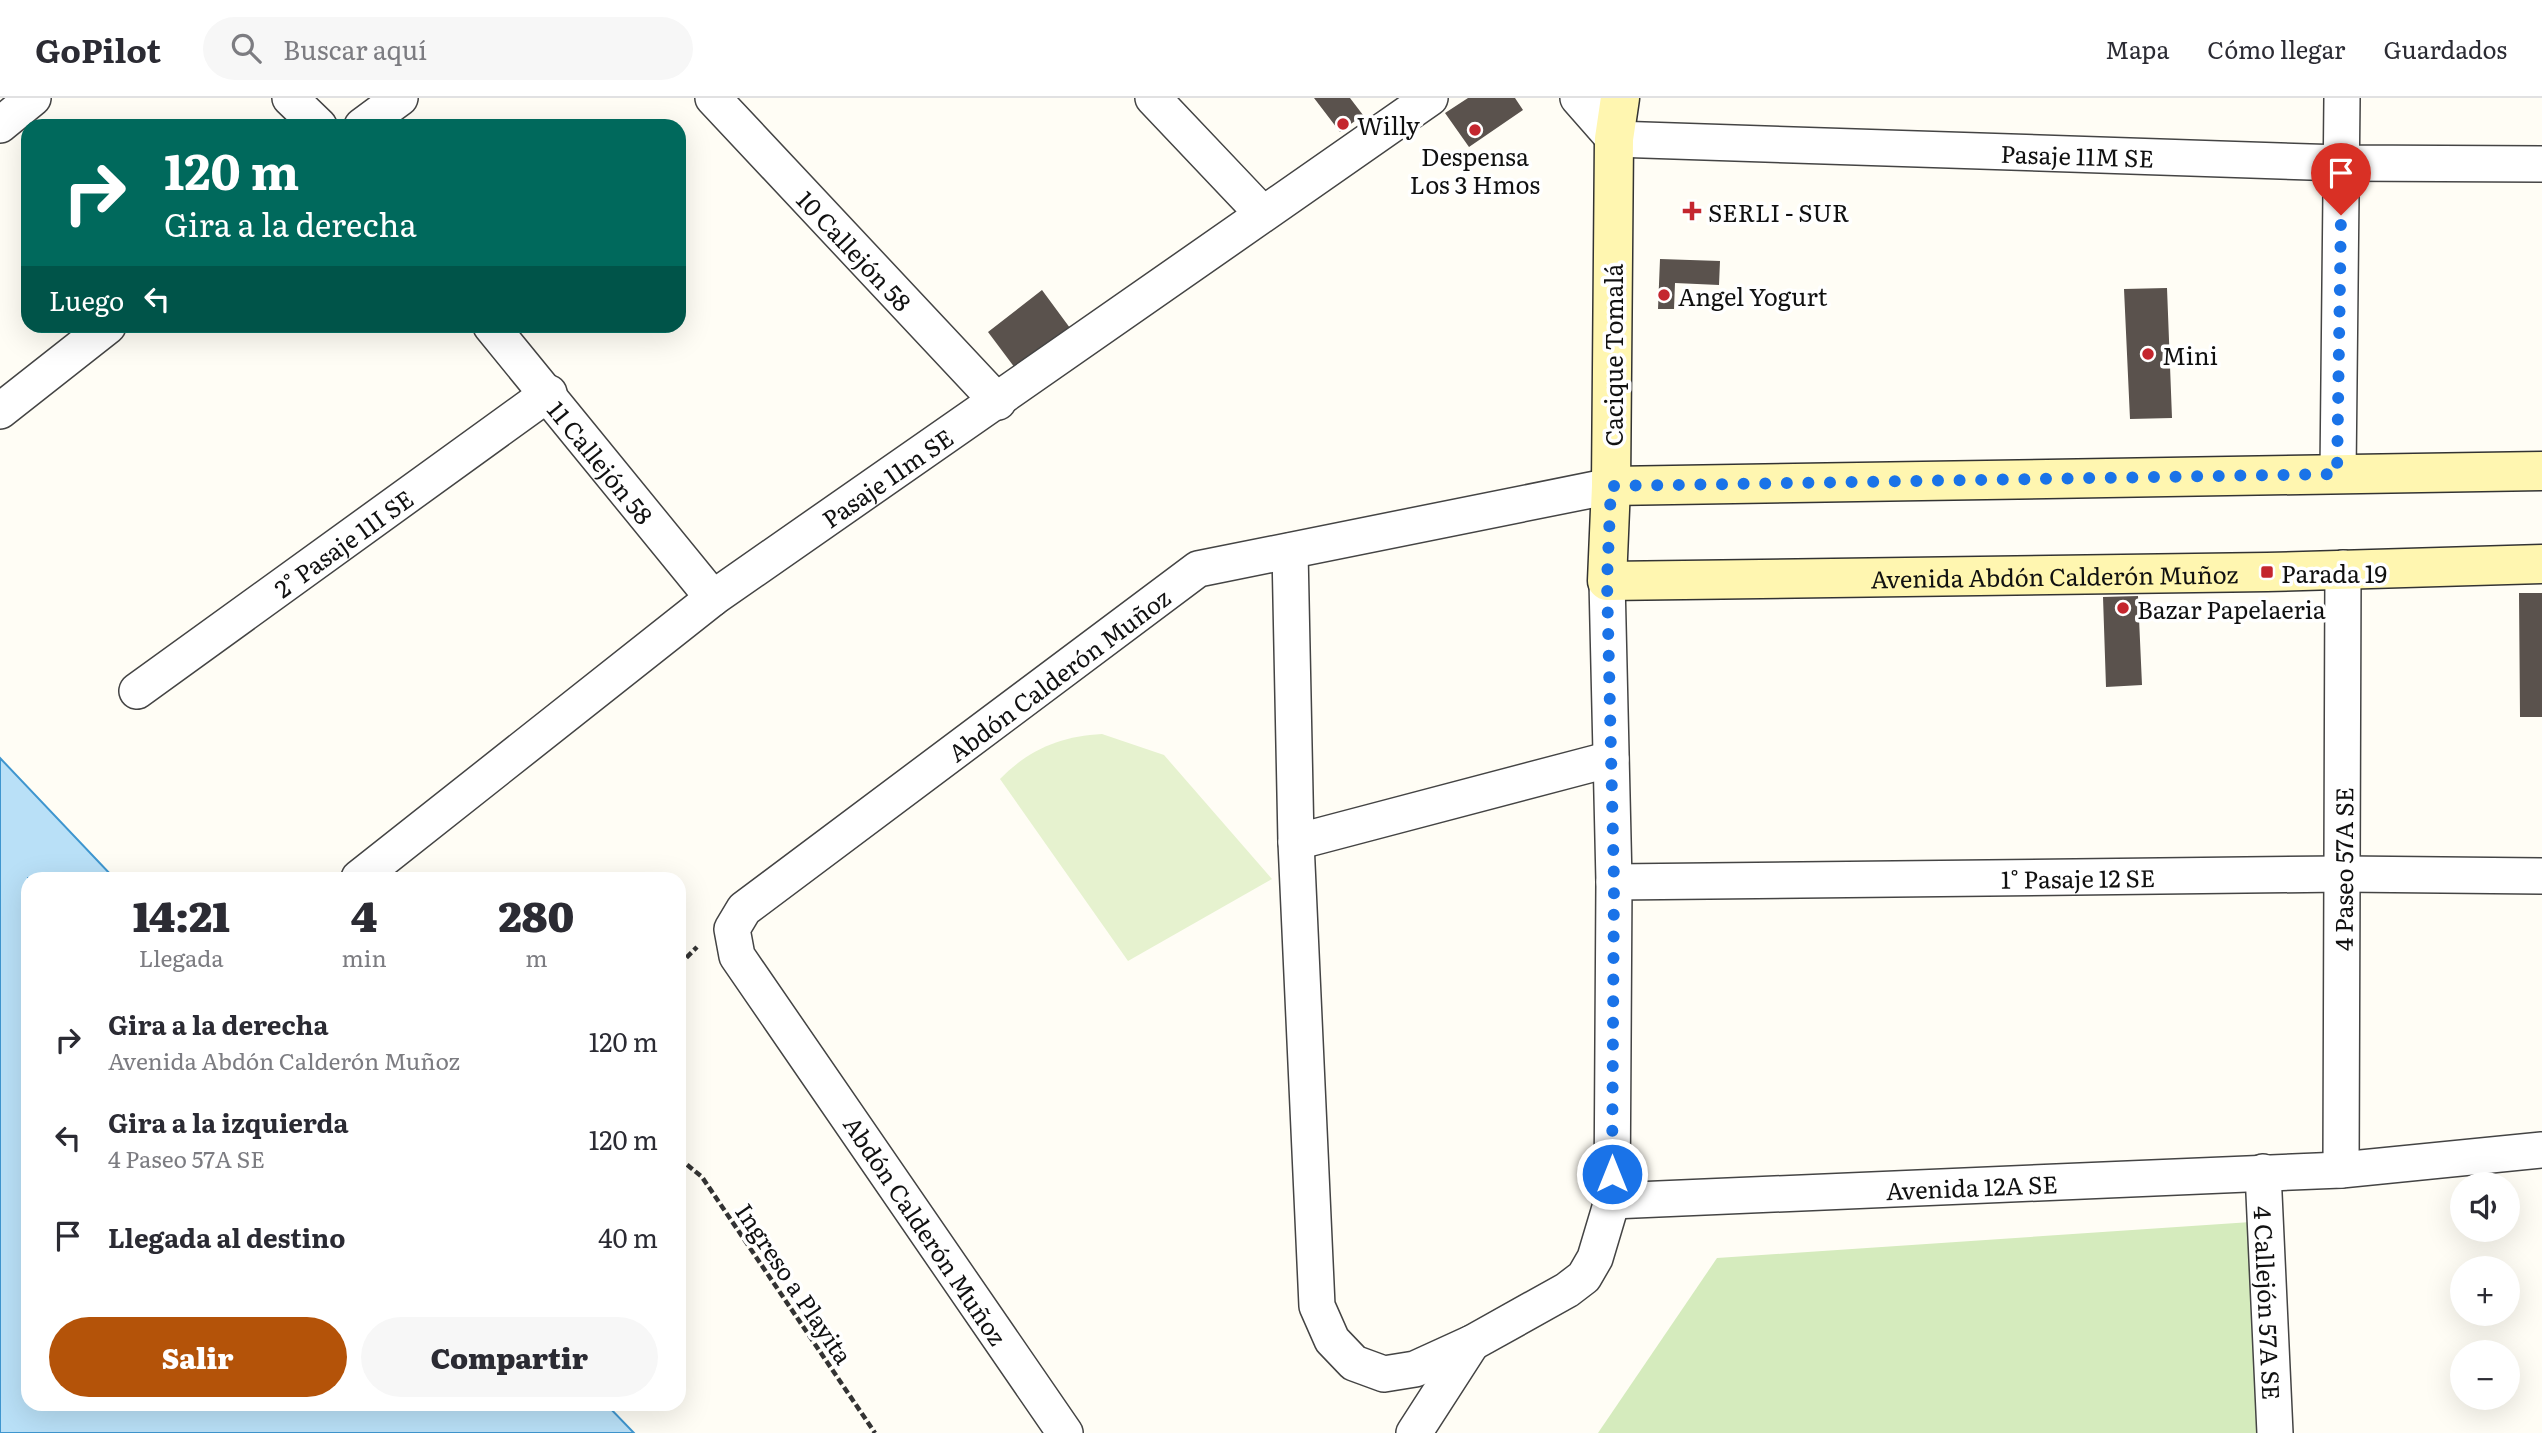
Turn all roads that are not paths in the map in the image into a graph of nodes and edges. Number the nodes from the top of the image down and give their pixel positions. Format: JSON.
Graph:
{"nodes":[{"id":1,"x":33,"y":98,"type":"edge"},
{"id":2,"x":290,"y":98,"type":"edge"},
{"id":3,"x":400,"y":98,"type":"edge"},
{"id":4,"x":713,"y":98,"type":"edge"},
{"id":5,"x":1153,"y":98,"type":"edge"},
{"id":6,"x":1430,"y":98,"type":"edge"},
{"id":7,"x":1578,"y":98,"type":"edge"},
{"id":8,"x":1620,"y":98,"type":"edge"},
{"id":9,"x":2342,"y":98,"type":"edge"},
{"id":10,"x":312,"y":119,"type":"edge"},
{"id":11,"x":372,"y":119,"type":"edge"},
{"id":12,"x":0,"y":125,"type":"edge"},
{"id":13,"x":1614,"y":139,"type":"junction"},
{"id":14,"x":2342,"y":163,"type":"junction"},
{"id":15,"x":2542,"y":164,"type":"edge"},
{"id":16,"x":1262,"y":213,"type":"junction"},
{"id":17,"x":99,"y":333,"type":"edge"},
{"id":18,"x":497,"y":333,"type":"edge"},
{"id":19,"x":549,"y":393,"type":"junction"},
{"id":20,"x":998,"y":402,"type":"junction"},
{"id":21,"x":0,"y":411,"type":"edge"},
{"id":22,"x":2542,"y":471,"type":"edge"},
{"id":23,"x":2337,"y":474,"type":"junction"},
{"id":24,"x":1611,"y":486,"type":"junction"},
{"id":25,"x":1290,"y":551,"type":"junction"},
{"id":26,"x":2542,"y":564,"type":"edge"},
{"id":27,"x":2343,"y":568,"type":"junction"},
{"id":28,"x":1607,"y":581,"type":"junction"},
{"id":29,"x":713,"y":598,"type":"junction"},
{"id":30,"x":137,"y":691,"type":"dead end"},
{"id":31,"x":1611,"y":758,"type":"junction"},
{"id":32,"x":1296,"y":842,"type":"junction"},
{"id":33,"x":367,"y":872,"type":"edge"},
{"id":34,"x":2343,"y":874,"type":"junction"},
{"id":35,"x":2542,"y":876,"type":"edge"},
{"id":36,"x":1614,"y":882,"type":"junction"},
{"id":37,"x":2542,"y":1150,"type":"edge"},
{"id":38,"x":2342,"y":1170,"type":"junction"},
{"id":39,"x":2263,"y":1172,"type":"junction"},
{"id":40,"x":1612,"y":1201,"type":"junction"},
{"id":41,"x":1472,"y":1343,"type":"junction"},
{"id":42,"x":1066,"y":1433,"type":"edge"},
{"id":43,"x":1414,"y":1433,"type":"edge"},
{"id":44,"x":2275,"y":1433,"type":"edge"}],
"edges":[{"from":1,"to":12,"type":"street"},
{"from":2,"to":10,"type":"street"},
{"from":3,"to":11,"type":"street"},
{"from":4,"to":20,"type":"street","name":"10 Callejón 58"},
{"from":5,"to":16,"type":"street"},
{"from":6,"to":16,"type":"street","name":"Pasaje 11m SE"},
{"from":7,"to":13,"type":"street"},
{"from":8,"to":13,"type":"street","name":"Cacique Tomalá"},
{"from":9,"to":14,"type":"street"},
{"from":13,"to":14,"type":"street","name":"Pasaje 11M SE"},
{"from":13,"to":24,"type":"street","name":"Cacique Tomalá"},
{"from":14,"to":15,"type":"street","name":"Pasaje 11M SE"},
{"from":14,"to":23,"type":"street"},
{"from":16,"to":20,"type":"street","name":"Pasaje 11m SE"},
{"from":17,"to":21,"type":"street"},
{"from":18,"to":19,"type":"street","name":"11 Callejón 58"},
{"from":19,"to":29,"type":"street","name":"11 Callejón 58"},
{"from":19,"to":30,"type":"street","name":"2° Pasaje 11I SE"},
{"from":20,"to":29,"type":"street","name":"Pasaje 11m SE"},
{"from":22,"to":23,"type":"street"},
{"from":23,"to":24,"type":"street"},
{"from":24,"to":25,"type":"street"},
{"from":24,"to":28,"type":"street","name":"Cacique Tomalá"},
{"from":25,"to":32,"type":"street"},
{"from":25,"to":42,"type":"street","name":"Abdón Calderón Muñoz"},
{"from":26,"to":27,"type":"street","name":"Avenida Abdón Calderón Muñoz"},
{"from":27,"to":28,"type":"street","name":"Avenida Abdón Calderón Muñoz"},
{"from":27,"to":34,"type":"street","name":"4 Paseo 57A SE"},
{"from":28,"to":31,"type":"street","name":"Cacique Tomalá"},
{"from":29,"to":33,"type":"street","name":"Pasaje 11m SE"},
{"from":31,"to":32,"type":"street"},
{"from":31,"to":36,"type":"street","name":"Cacique Tomalá"},
{"from":32,"to":41,"type":"street"},
{"from":34,"to":35,"type":"street","name":"1° Pasaje 12 SE"},
{"from":34,"to":36,"type":"street","name":"1° Pasaje 12 SE"},
{"from":34,"to":38,"type":"street","name":"4 Paseo 57A SE"},
{"from":36,"to":40,"type":"street","name":"Cacique Tomalá"},
{"from":37,"to":38,"type":"street","name":"Avenida 12A SE"},
{"from":38,"to":39,"type":"street","name":"Avenida 12A SE"},
{"from":39,"to":40,"type":"street","name":"Avenida 12A SE"},
{"from":39,"to":44,"type":"street","name":"4 Callejón 57A SE"},
{"from":40,"to":41,"type":"street"},
{"from":41,"to":43,"type":"street"}]}
